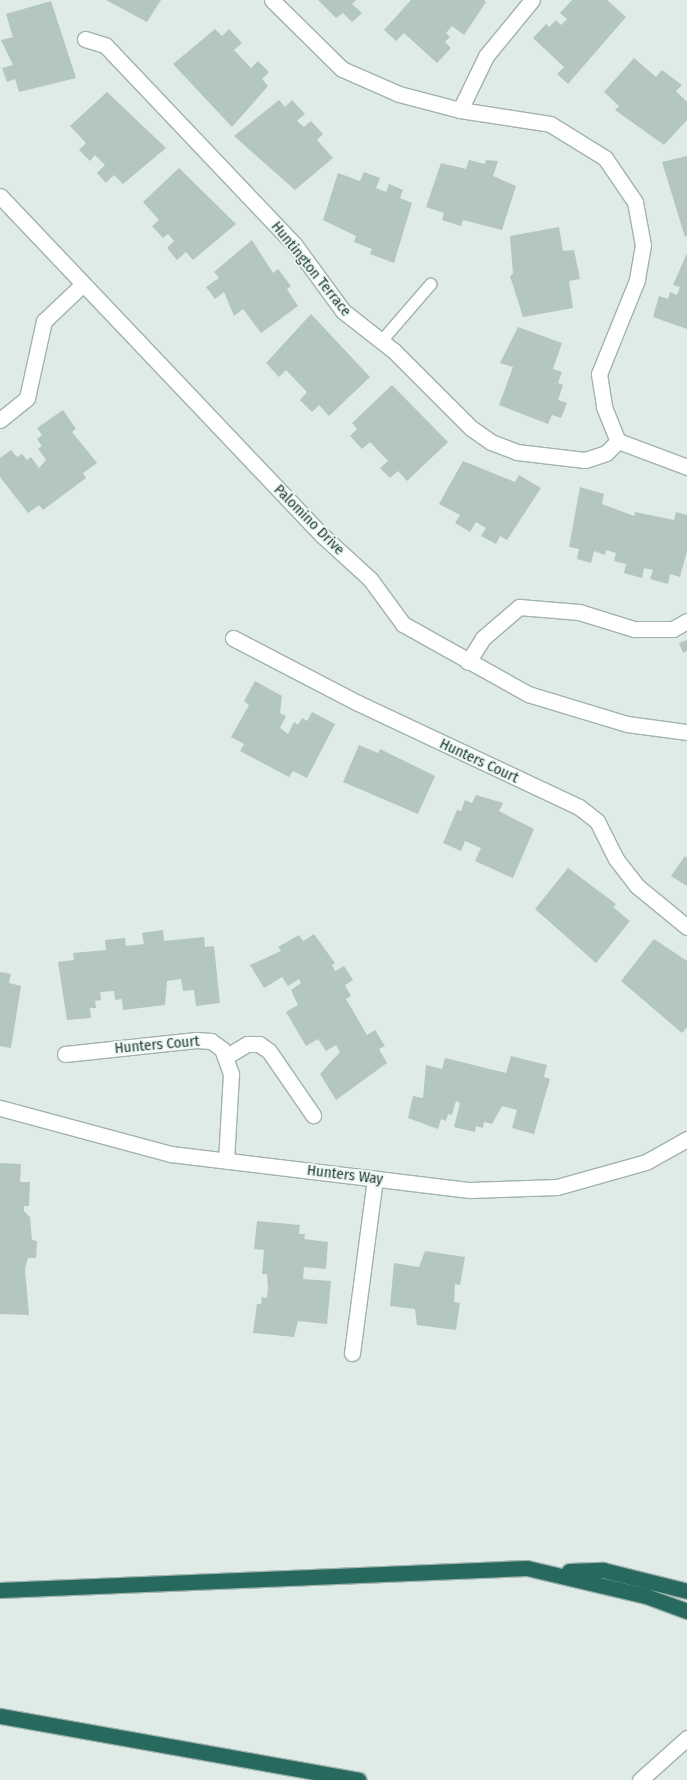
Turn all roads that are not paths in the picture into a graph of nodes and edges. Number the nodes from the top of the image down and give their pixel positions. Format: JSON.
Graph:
{"nodes":[{"id":1,"x":272,"y":0,"type":"edge"},
{"id":2,"x":532,"y":0,"type":"edge"},
{"id":3,"x":86,"y":39,"type":"dead end"},
{"id":4,"x":460,"y":110,"type":"junction"},
{"id":5,"x":0,"y":196,"type":"edge"},
{"id":6,"x":83,"y":284,"type":"junction"},
{"id":7,"x":430,"y":284,"type":"dead end"},
{"id":8,"x":380,"y":342,"type":"junction"},
{"id":9,"x":0,"y":420,"type":"edge"},
{"id":10,"x":618,"y":442,"type":"junction"},
{"id":11,"x":687,"y":467,"type":"edge"},
{"id":12,"x":687,"y":622,"type":"edge"},
{"id":13,"x":233,"y":638,"type":"dead end"},
{"id":14,"x":468,"y":662,"type":"junction"},
{"id":15,"x":687,"y":732,"type":"edge"},
{"id":16,"x":687,"y":926,"type":"edge"},
{"id":17,"x":65,"y":1054,"type":"dead end"},
{"id":18,"x":226,"y":1056,"type":"junction"},
{"id":19,"x":0,"y":1108,"type":"edge"},
{"id":20,"x":313,"y":1116,"type":"dead end"},
{"id":21,"x":687,"y":1139,"type":"edge"},
{"id":22,"x":226,"y":1161,"type":"junction"},
{"id":23,"x":375,"y":1179,"type":"junction"},
{"id":24,"x":352,"y":1353,"type":"dead end"},
{"id":25,"x":550,"y":1572,"type":"junction"},
{"id":26,"x":0,"y":1590,"type":"edge"},
{"id":27,"x":687,"y":1591,"type":"edge"},
{"id":28,"x":687,"y":1611,"type":"edge"},
{"id":29,"x":0,"y":1716,"type":"edge"},
{"id":30,"x":687,"y":1738,"type":"edge"},
{"id":31,"x":358,"y":1780,"type":"edge"},
{"id":32,"x":640,"y":1780,"type":"edge"}],
"edges":[{"from":1,"to":4,"type":"street"},
{"from":2,"to":4,"type":"street"},
{"from":3,"to":8,"type":"street","name":"Huntington Terrace"},
{"from":4,"to":10,"type":"street"},
{"from":5,"to":6,"type":"street","name":"Palomino Drive"},
{"from":6,"to":9,"type":"street"},
{"from":6,"to":14,"type":"street","name":"Palomino Drive"},
{"from":7,"to":8,"type":"lane"},
{"from":8,"to":10,"type":"street","name":"Huntington Terrace"},
{"from":10,"to":11,"type":"street"},
{"from":12,"to":14,"type":"street"},
{"from":13,"to":16,"type":"street","name":"Hunters Court"},
{"from":14,"to":15,"type":"street","name":"Palomino Drive"},
{"from":17,"to":18,"type":"street","name":"Hunters Court"},
{"from":18,"to":20,"type":"street"},
{"from":18,"to":22,"type":"street"},
{"from":19,"to":22,"type":"street","name":"Hunters Way"},
{"from":21,"to":23,"type":"street","name":"Hunters Way"},
{"from":22,"to":23,"type":"street","name":"Hunters Way"},
{"from":23,"to":24,"type":"street"},
{"from":25,"to":26,"type":"highway"},
{"from":25,"to":27,"type":"highway"},
{"from":25,"to":28,"type":"highway"},
{"from":29,"to":31,"type":"highway"},
{"from":30,"to":32,"type":"street"}]}
